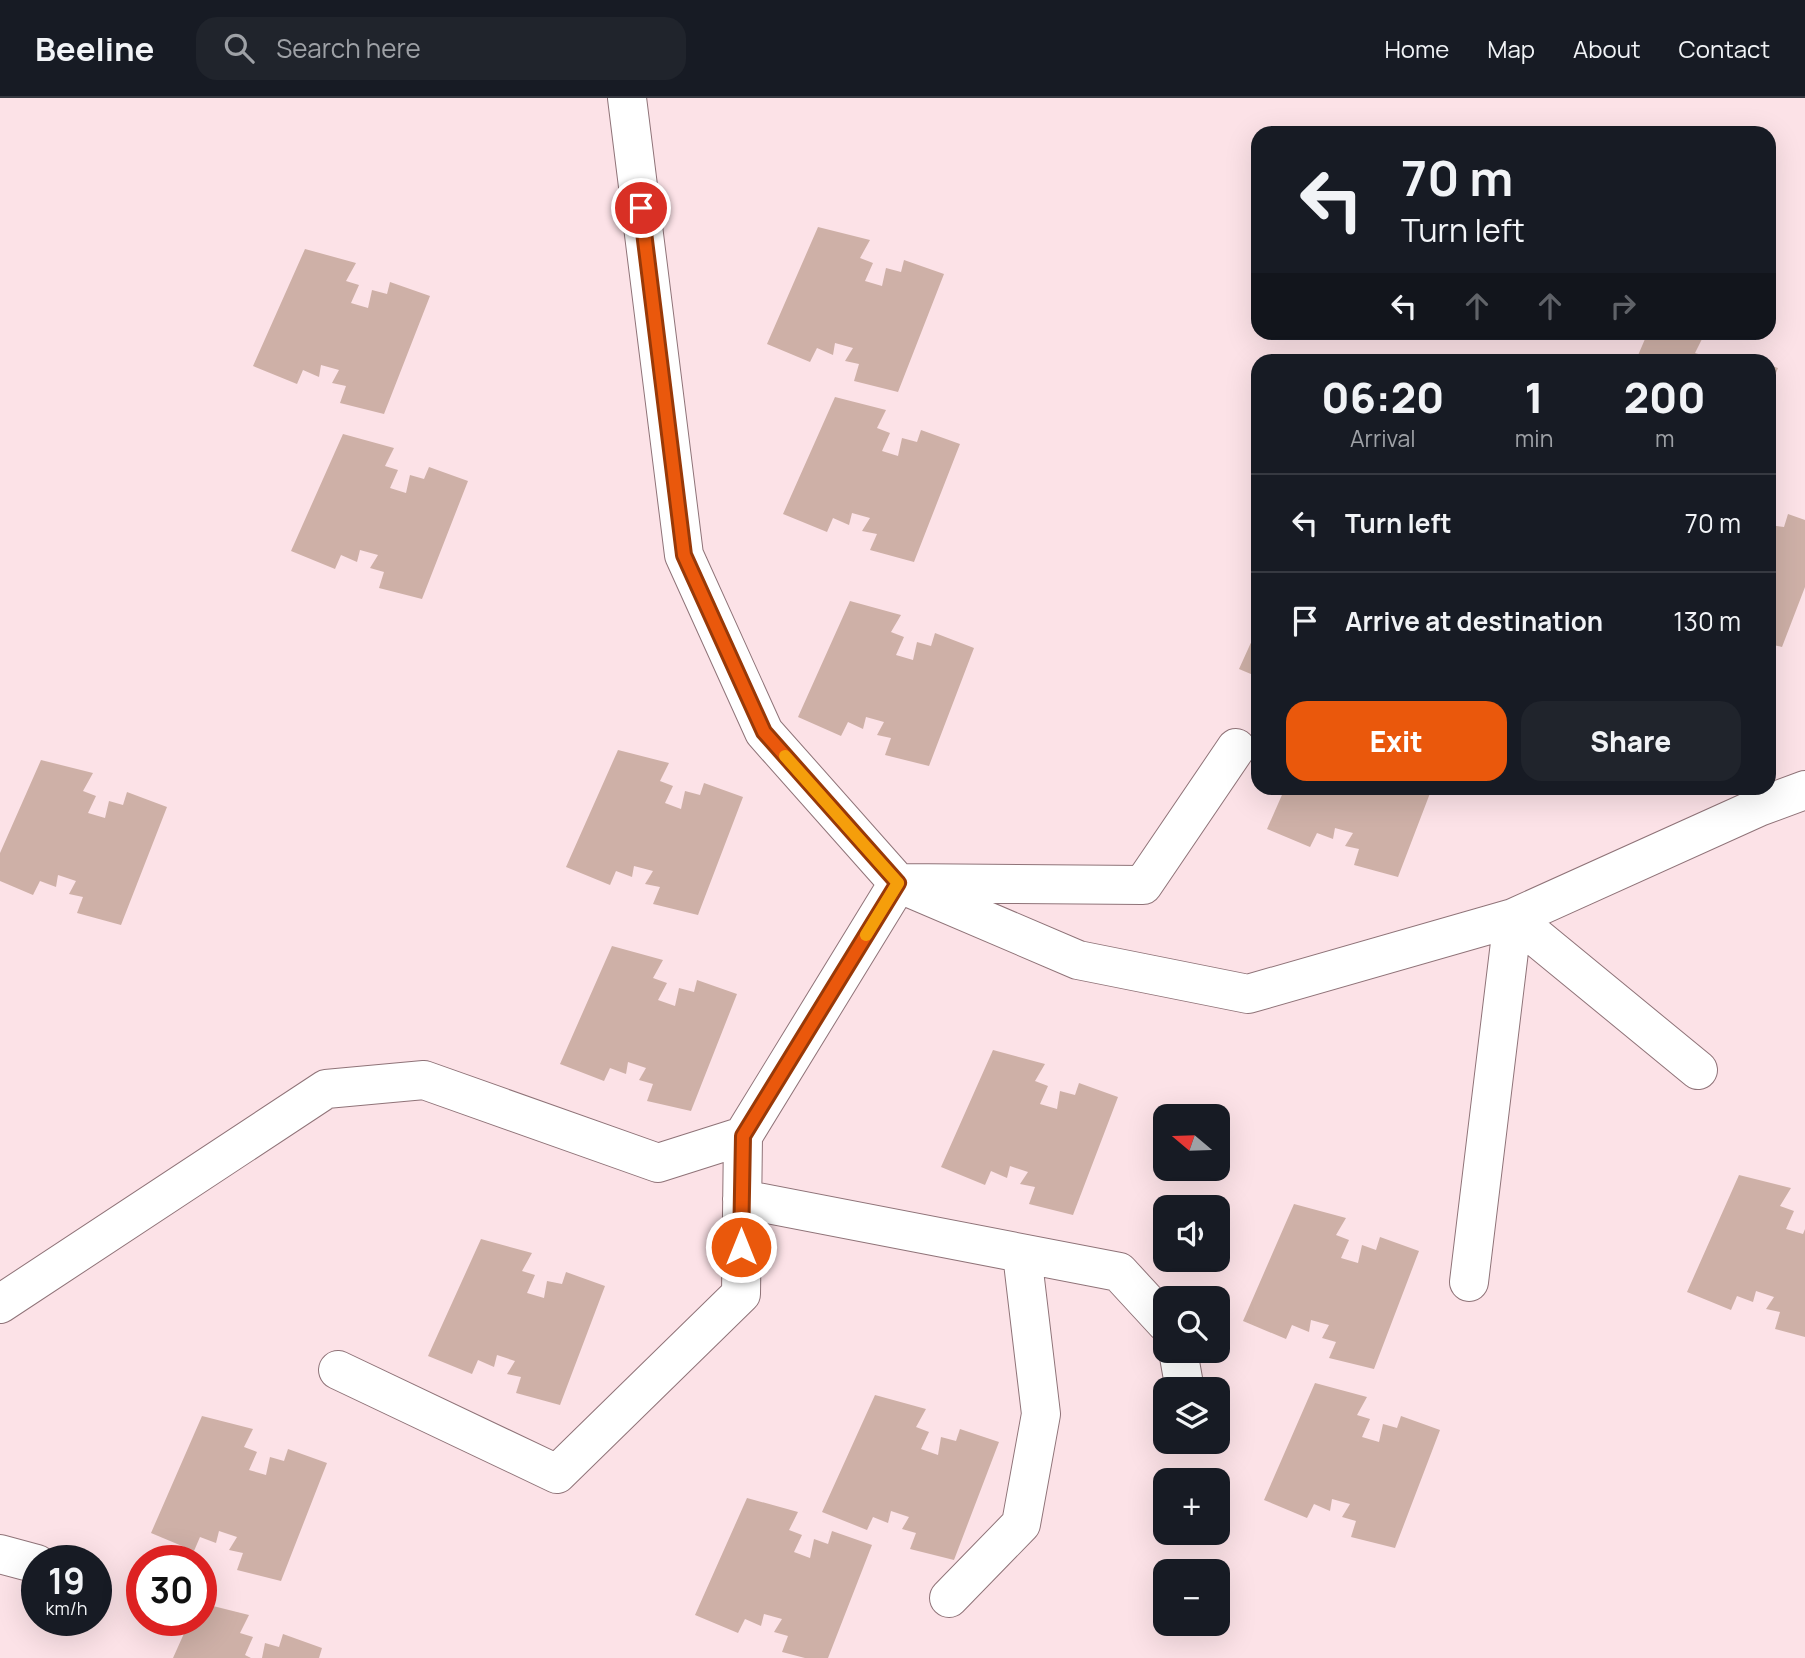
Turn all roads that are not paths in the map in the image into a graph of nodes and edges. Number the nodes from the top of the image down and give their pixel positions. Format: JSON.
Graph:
{"nodes":[{"id":1,"x":627,"y":98,"type":"edge"},
{"id":2,"x":1236,"y":748,"type":"dead end"},
{"id":3,"x":1805,"y":790,"type":"edge"},
{"id":4,"x":898,"y":883,"type":"junction"},
{"id":5,"x":1513,"y":918,"type":"junction"},
{"id":6,"x":1699,"y":1070,"type":"dead end"},
{"id":7,"x":743,"y":1136,"type":"junction"},
{"id":8,"x":742,"y":1199,"type":"junction"},
{"id":9,"x":1022,"y":1254,"type":"junction"},
{"id":10,"x":1469,"y":1282,"type":"dead end"},
{"id":11,"x":0,"y":1304,"type":"edge"},
{"id":12,"x":1153,"y":1309,"type":"edge"},
{"id":13,"x":338,"y":1370,"type":"dead end"},
{"id":14,"x":0,"y":1554,"type":"edge"},
{"id":15,"x":21,"y":1560,"type":"edge"},
{"id":16,"x":949,"y":1598,"type":"dead end"}],
"edges":[{"from":1,"to":4,"type":"street"},
{"from":2,"to":4,"type":"street"},
{"from":3,"to":5,"type":"street"},
{"from":4,"to":5,"type":"street"},
{"from":4,"to":7,"type":"street"},
{"from":5,"to":6,"type":"street"},
{"from":5,"to":10,"type":"street"},
{"from":7,"to":8,"type":"street"},
{"from":7,"to":11,"type":"street"},
{"from":8,"to":9,"type":"street"},
{"from":8,"to":13,"type":"street"},
{"from":9,"to":12,"type":"street"},
{"from":9,"to":16,"type":"street"},
{"from":14,"to":15,"type":"street"}]}
